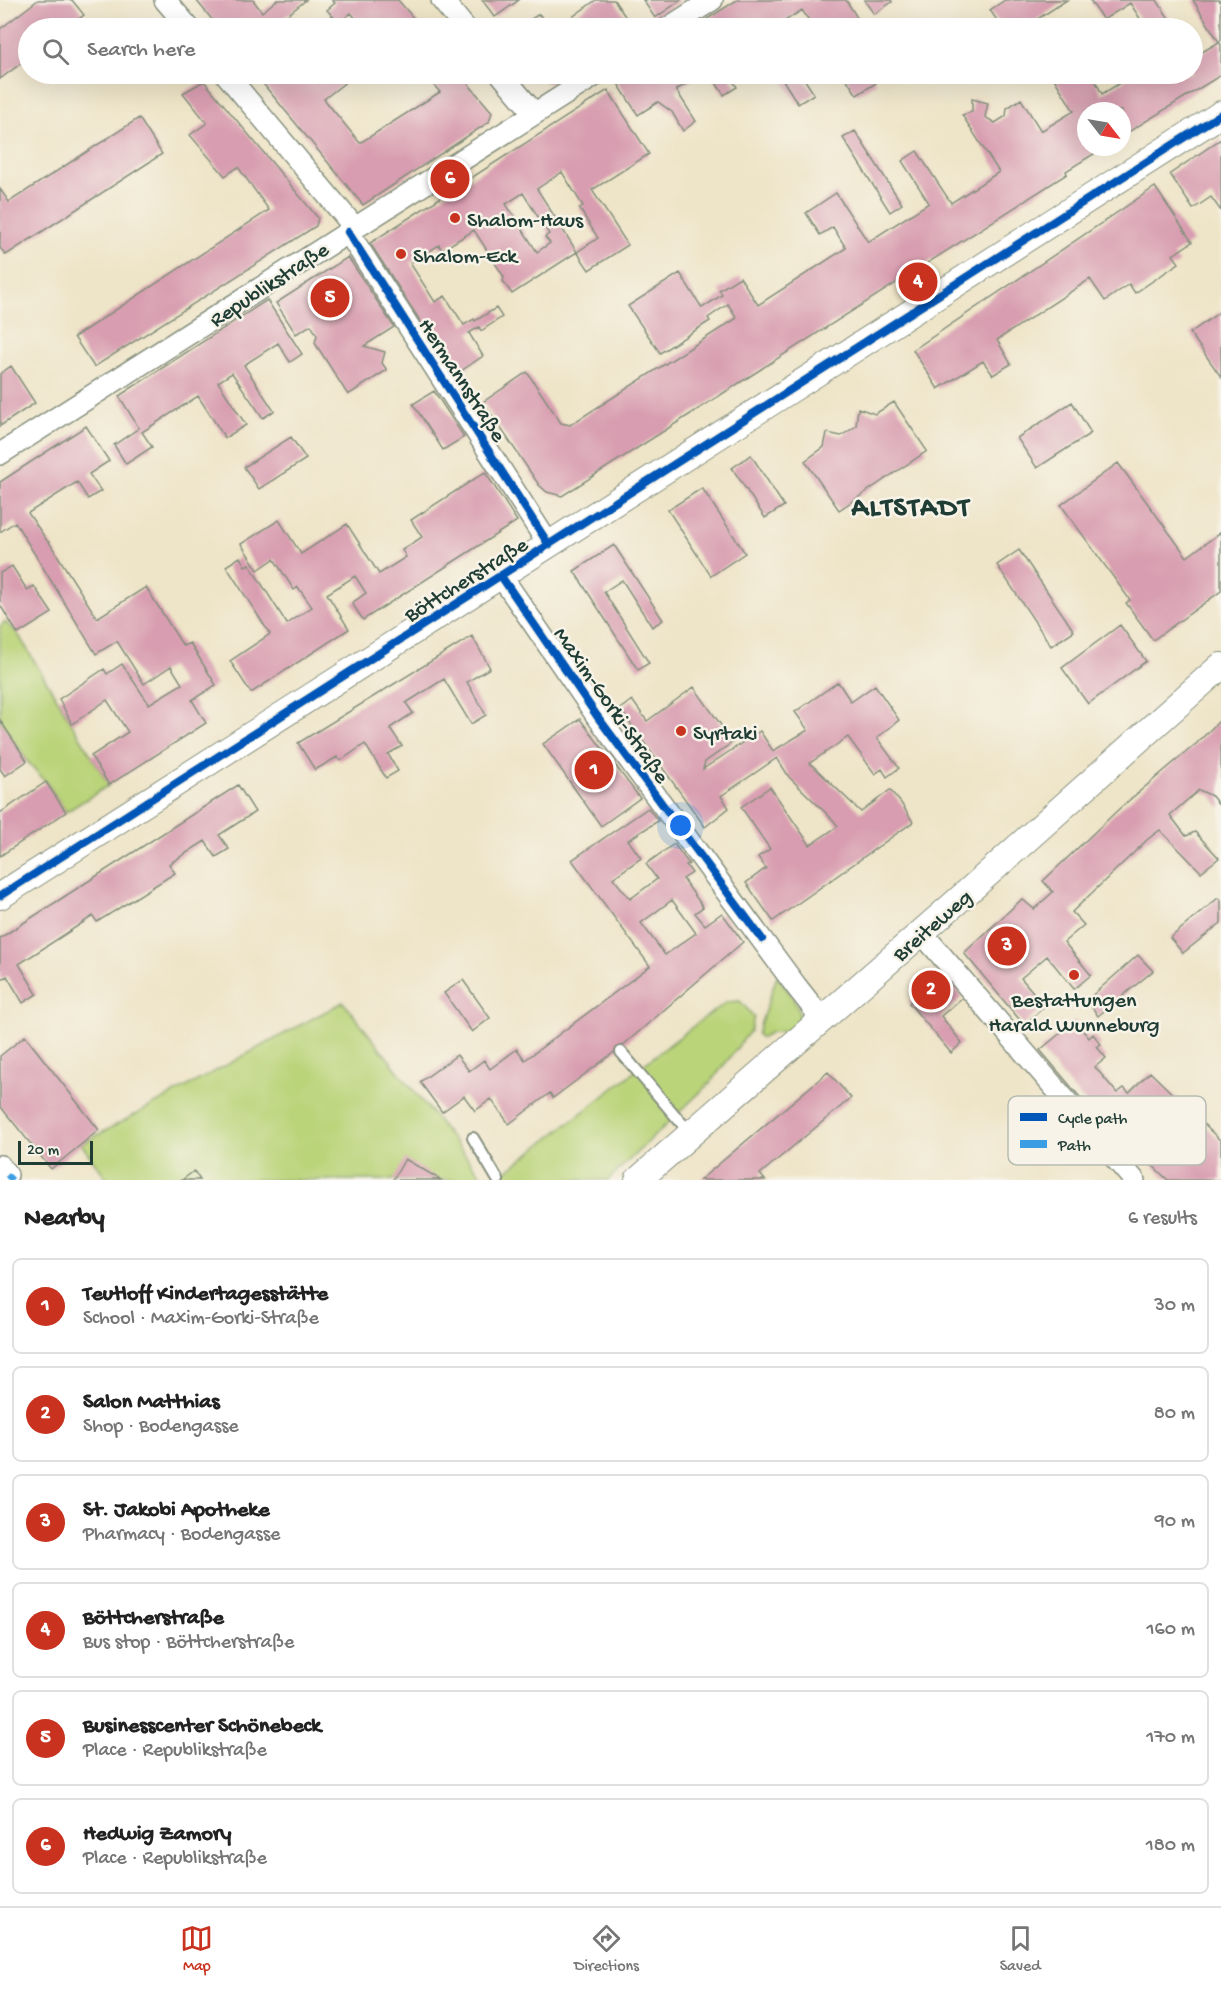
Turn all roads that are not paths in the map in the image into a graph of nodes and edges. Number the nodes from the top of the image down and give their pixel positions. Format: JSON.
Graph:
{"nodes":[{"id":1,"x":165,"y":0,"type":"edge"},
{"id":2,"x":442,"y":0,"type":"edge"},
{"id":3,"x":712,"y":0,"type":"edge"},
{"id":4,"x":180,"y":18,"type":"edge"},
{"id":5,"x":457,"y":18,"type":"edge"},
{"id":6,"x":684,"y":18,"type":"edge"},
{"id":7,"x":234,"y":84,"type":"edge"},
{"id":8,"x":509,"y":84,"type":"edge"},
{"id":9,"x":581,"y":84,"type":"edge"},
{"id":10,"x":534,"y":113,"type":"junction"},
{"id":11,"x":1221,"y":114,"type":"edge"},
{"id":12,"x":351,"y":230,"type":"junction"},
{"id":13,"x":0,"y":454,"type":"edge"},
{"id":14,"x":549,"y":545,"type":"junction"},
{"id":15,"x":501,"y":576,"type":"junction"},
{"id":16,"x":1221,"y":666,"type":"edge"},
{"id":17,"x":0,"y":896,"type":"edge"},
{"id":18,"x":922,"y":933,"type":"junction"},
{"id":19,"x":822,"y":1019,"type":"junction"},
{"id":20,"x":621,"y":1052,"type":"dead end"},
{"id":21,"x":1062,"y":1096,"type":"edge"},
{"id":22,"x":690,"y":1133,"type":"junction"},
{"id":23,"x":473,"y":1138,"type":"dead end"},
{"id":24,"x":1121,"y":1165,"type":"edge"},
{"id":25,"x":498,"y":1180,"type":"edge"},
{"id":26,"x":638,"y":1180,"type":"edge"},
{"id":27,"x":1134,"y":1180,"type":"edge"}],
"edges":[{"from":1,"to":4,"type":"street"},
{"from":2,"to":5,"type":"street"},
{"from":3,"to":6,"type":"street"},
{"from":7,"to":12,"type":"street","name":"Hermannstraße"},
{"from":8,"to":10,"type":"street"},
{"from":9,"to":10,"type":"street","name":"Republikstraße"},
{"from":10,"to":12,"type":"street","name":"Republikstraße"},
{"from":11,"to":14,"type":"street","name":"Böttcherstraße"},
{"from":12,"to":13,"type":"street","name":"Republikstraße"},
{"from":12,"to":14,"type":"street","name":"Hermannstraße"},
{"from":14,"to":15,"type":"street","name":"Böttcherstraße"},
{"from":15,"to":17,"type":"street","name":"Böttcherstraße"},
{"from":15,"to":19,"type":"street","name":"Maxim-Gorki-Straße"},
{"from":16,"to":18,"type":"street","name":"Breiteweg"},
{"from":18,"to":19,"type":"street","name":"Breiteweg"},
{"from":18,"to":21,"type":"street"},
{"from":19,"to":22,"type":"street","name":"Breiteweg"},
{"from":20,"to":22,"type":"lane"},
{"from":22,"to":26,"type":"street","name":"Breiteweg"},
{"from":23,"to":25,"type":"lane"},
{"from":24,"to":27,"type":"street"}]}
